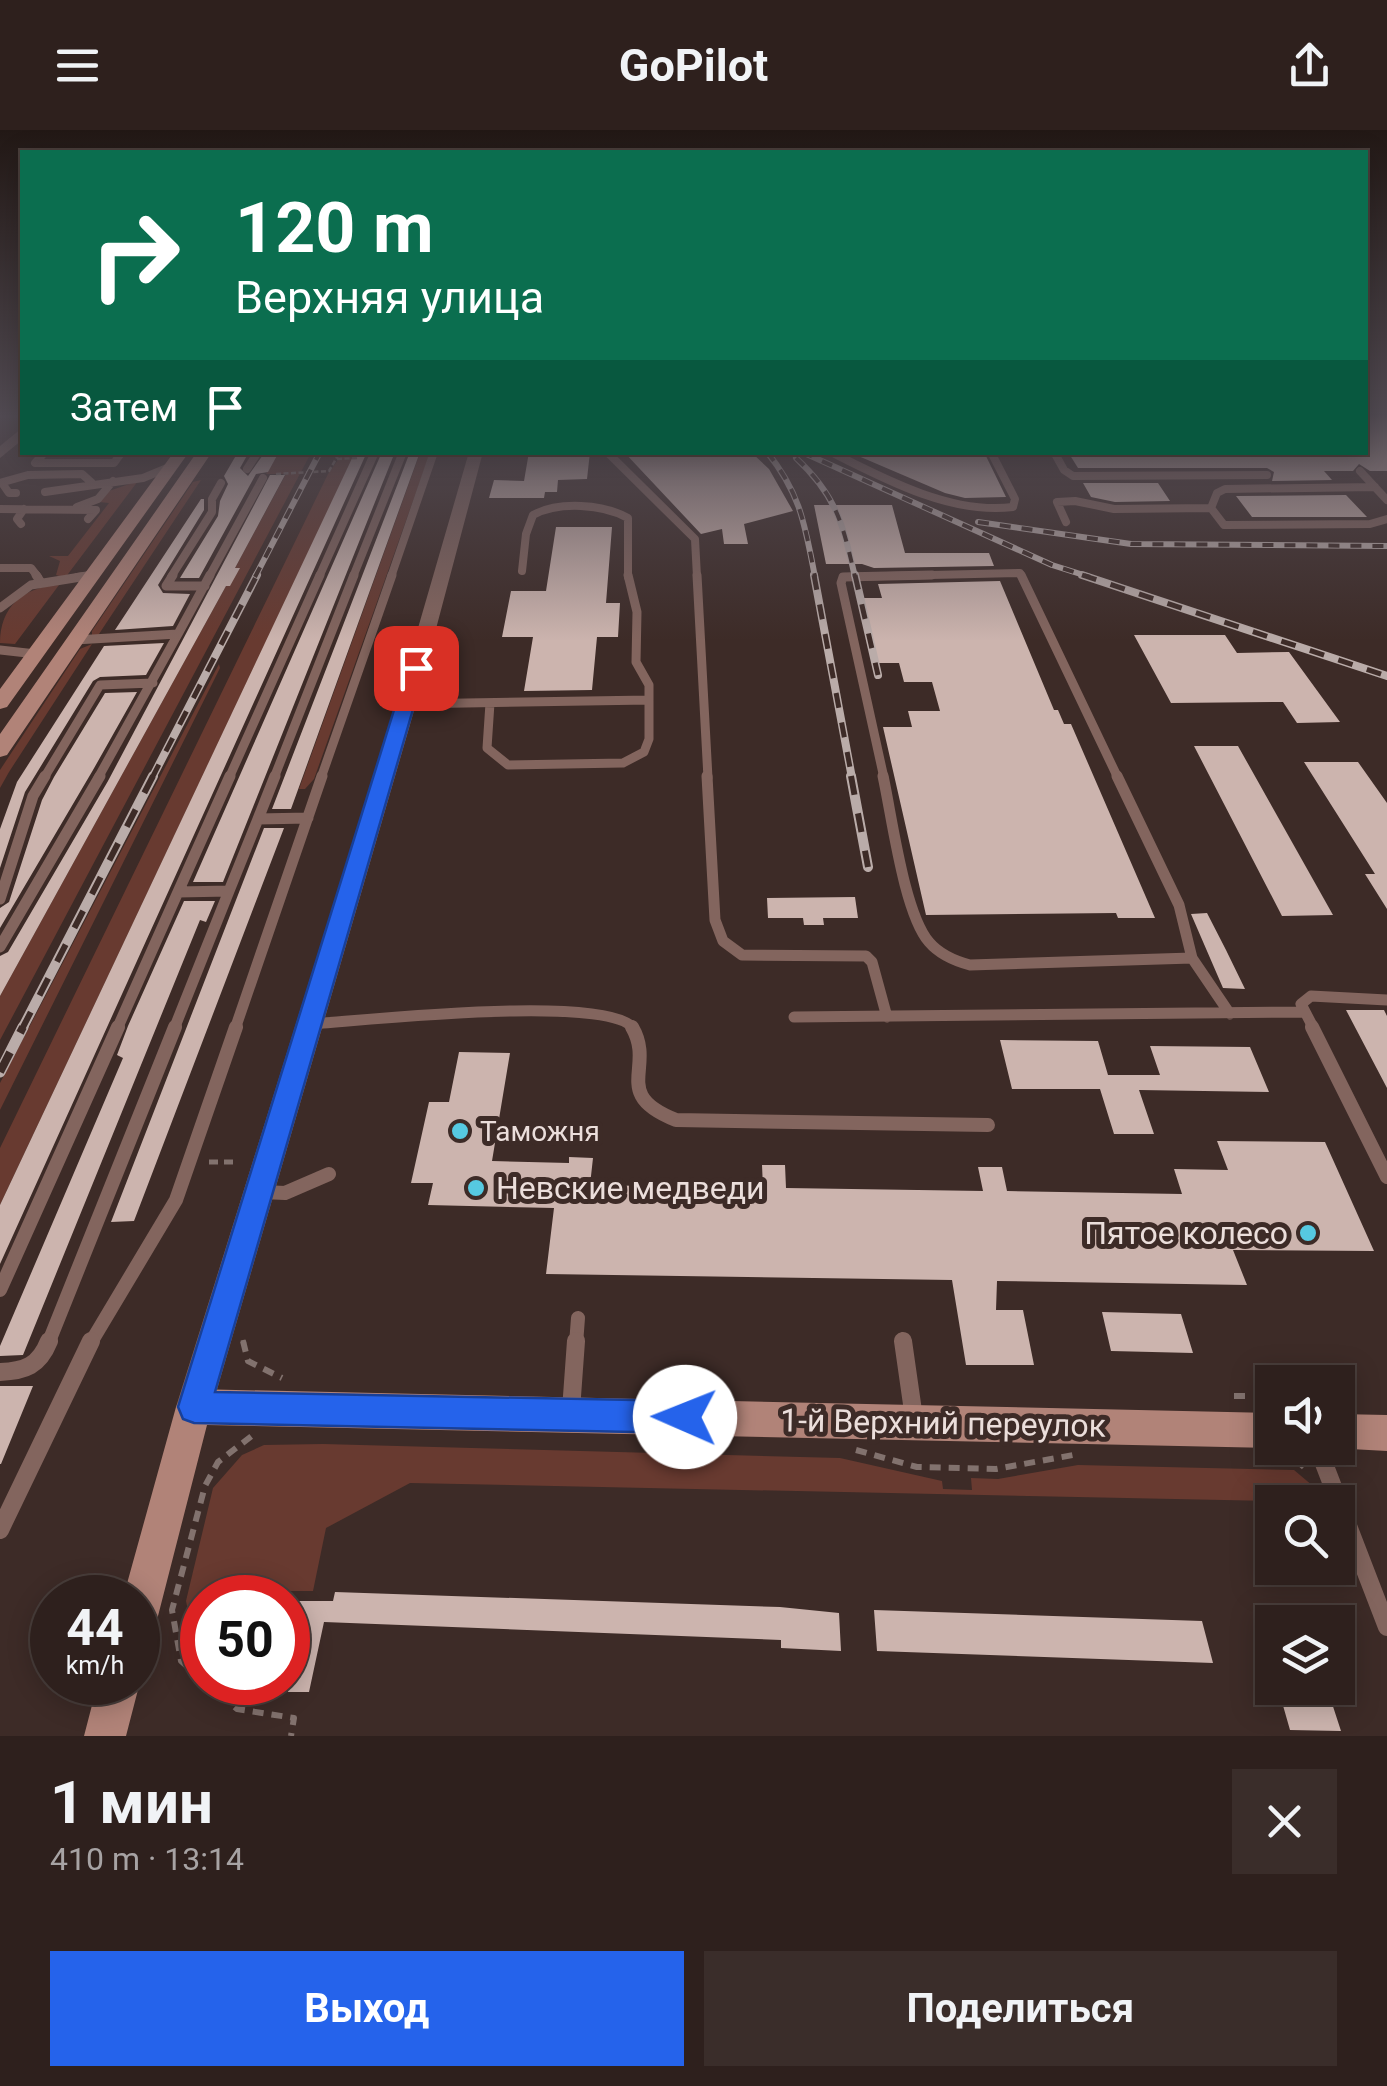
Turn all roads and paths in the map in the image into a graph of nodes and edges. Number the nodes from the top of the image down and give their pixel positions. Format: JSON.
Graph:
{"nodes":[{"id":1,"x":7,"y":491,"type":"edge"},
{"id":2,"x":66,"y":491,"type":"edge"},
{"id":3,"x":104,"y":491,"type":"edge"},
{"id":4,"x":145,"y":491,"type":"edge"},
{"id":5,"x":177,"y":491,"type":"edge"},
{"id":6,"x":217,"y":491,"type":"edge"},
{"id":7,"x":257,"y":491,"type":"edge"},
{"id":8,"x":358,"y":491,"type":"edge"},
{"id":9,"x":388,"y":491,"type":"edge"},
{"id":10,"x":421,"y":491,"type":"edge"},
{"id":11,"x":465,"y":491,"type":"edge"},
{"id":12,"x":646,"y":491,"type":"edge"},
{"id":13,"x":926,"y":491,"type":"edge"},
{"id":14,"x":1010,"y":491,"type":"edge"},
{"id":15,"x":1221,"y":491,"type":"edge"},
{"id":16,"x":46,"y":492,"type":"dead end"},
{"id":17,"x":16,"y":493,"type":"dead end"},
{"id":18,"x":1211,"y":508,"type":"junction"},
{"id":19,"x":0,"y":509,"type":"edge"},
{"id":20,"x":24,"y":509,"type":"junction"},
{"id":21,"x":68,"y":510,"type":"junction"},
{"id":22,"x":88,"y":519,"type":"dead end"},
{"id":23,"x":1387,"y":519,"type":"edge"},
{"id":24,"x":1066,"y":522,"type":"dead end"},
{"id":25,"x":21,"y":524,"type":"dead end"},
{"id":26,"x":522,"y":571,"type":"dead end"},
{"id":27,"x":0,"y":572,"type":"edge"},
{"id":28,"x":94,"y":574,"type":"junction"},
{"id":29,"x":38,"y":578,"type":"junction"},
{"id":30,"x":205,"y":586,"type":"junction"},
{"id":31,"x":0,"y":608,"type":"edge"},
{"id":32,"x":178,"y":634,"type":"junction"},
{"id":33,"x":75,"y":640,"type":"junction"},
{"id":34,"x":0,"y":650,"type":"edge"},
{"id":35,"x":36,"y":654,"type":"junction"},
{"id":36,"x":453,"y":675,"type":"dead end"},
{"id":37,"x":153,"y":684,"type":"junction"},
{"id":38,"x":649,"y":700,"type":"junction"},
{"id":39,"x":0,"y":703,"type":"edge"},
{"id":40,"x":446,"y":703,"type":"junction"},
{"id":41,"x":490,"y":703,"type":"junction"},
{"id":42,"x":406,"y":704,"type":"junction"},
{"id":43,"x":0,"y":750,"type":"edge"},
{"id":44,"x":308,"y":818,"type":"junction"},
{"id":45,"x":258,"y":819,"type":"junction"},
{"id":46,"x":229,"y":891,"type":"junction"},
{"id":47,"x":178,"y":892,"type":"junction"},
{"id":48,"x":0,"y":900,"type":"edge"},
{"id":49,"x":0,"y":947,"type":"edge"},
{"id":50,"x":1192,"y":958,"type":"junction"},
{"id":51,"x":1387,"y":1000,"type":"edge"},
{"id":52,"x":1302,"y":1012,"type":"junction"},
{"id":53,"x":1230,"y":1014,"type":"junction"},
{"id":54,"x":794,"y":1017,"type":"dead end"},
{"id":55,"x":887,"y":1018,"type":"junction"},
{"id":56,"x":307,"y":1025,"type":"junction"},
{"id":57,"x":988,"y":1124,"type":"dead end"},
{"id":58,"x":236,"y":1162,"type":"dead end"},
{"id":59,"x":189,"y":1163,"type":"junction"},
{"id":60,"x":329,"y":1174,"type":"dead end"},
{"id":61,"x":1387,"y":1177,"type":"edge"},
{"id":62,"x":259,"y":1192,"type":"junction"},
{"id":63,"x":0,"y":1290,"type":"edge"},
{"id":64,"x":578,"y":1318,"type":"dead end"},
{"id":65,"x":247,"y":1324,"type":"dead end"},
{"id":66,"x":902,"y":1340,"type":"dead end"},
{"id":67,"x":0,"y":1372,"type":"edge"},
{"id":68,"x":282,"y":1378,"type":"dead end"},
{"id":69,"x":1234,"y":1396,"type":"dead end"},
{"id":70,"x":1255,"y":1396,"type":"edge"},
{"id":71,"x":194,"y":1407,"type":"junction"},
{"id":72,"x":570,"y":1415,"type":"junction"},
{"id":73,"x":914,"y":1422,"type":"junction"},
{"id":74,"x":268,"y":1430,"type":"dead end"},
{"id":75,"x":1355,"y":1432,"type":"edge"},
{"id":76,"x":1387,"y":1432,"type":"edge"},
{"id":77,"x":1255,"y":1442,"type":"edge"},
{"id":78,"x":1302,"y":1465,"type":"edge"},
{"id":79,"x":1325,"y":1465,"type":"edge"},
{"id":80,"x":1308,"y":1470,"type":"dead end"},
{"id":81,"x":0,"y":1530,"type":"edge"},
{"id":82,"x":149,"y":1575,"type":"edge"},
{"id":83,"x":181,"y":1575,"type":"edge"},
{"id":84,"x":180,"y":1579,"type":"edge"},
{"id":85,"x":1387,"y":1627,"type":"edge"},
{"id":86,"x":180,"y":1656,"type":"edge"},
{"id":87,"x":114,"y":1705,"type":"edge"},
{"id":88,"x":233,"y":1705,"type":"edge"},
{"id":89,"x":105,"y":1736,"type":"edge"},
{"id":90,"x":291,"y":1736,"type":"edge"}],
"edges":[{"from":1,"to":17,"type":"lane"},
{"from":2,"to":16,"type":"lane"},
{"from":3,"to":21,"type":"lane"},
{"from":4,"to":28,"type":"main road"},
{"from":5,"to":33,"type":"main road"},
{"from":6,"to":30,"type":"lane"},
{"from":7,"to":30,"type":"lane"},
{"from":8,"to":47,"type":"lane"},
{"from":9,"to":45,"type":"lane"},
{"from":10,"to":44,"type":"lane"},
{"from":11,"to":42,"type":"street"},
{"from":12,"to":55,"type":"lane"},
{"from":13,"to":14,"type":"lane"},
{"from":15,"to":18,"type":"lane"},
{"from":18,"to":23,"type":"lane"},
{"from":18,"to":24,"type":"lane"},
{"from":19,"to":20,"type":"lane"},
{"from":20,"to":21,"type":"lane"},
{"from":20,"to":25,"type":"lane"},
{"from":21,"to":22,"type":"lane"},
{"from":26,"to":38,"type":"lane"},
{"from":27,"to":29,"type":"lane"},
{"from":28,"to":29,"type":"lane"},
{"from":28,"to":35,"type":"main road"},
{"from":29,"to":31,"type":"lane"},
{"from":30,"to":32,"type":"lane"},
{"from":32,"to":33,"type":"lane"},
{"from":32,"to":37,"type":"lane"},
{"from":33,"to":43,"type":"main road"},
{"from":34,"to":35,"type":"lane"},
{"from":35,"to":39,"type":"main road"},
{"from":36,"to":40,"type":"lane"},
{"from":37,"to":48,"type":"lane"},
{"from":37,"to":49,"type":"lane"},
{"from":38,"to":41,"type":"lane"},
{"from":38,"to":41,"type":"lane"},
{"from":40,"to":41,"type":"lane"},
{"from":40,"to":42,"type":"lane"},
{"from":42,"to":56,"type":"street"},
{"from":44,"to":45,"type":"lane"},
{"from":44,"to":59,"type":"lane"},
{"from":45,"to":46,"type":"lane"},
{"from":46,"to":47,"type":"lane"},
{"from":46,"to":67,"type":"lane"},
{"from":47,"to":63,"type":"lane"},
{"from":50,"to":50,"type":"lane"},
{"from":50,"to":53,"type":"lane"},
{"from":51,"to":52,"type":"lane"},
{"from":52,"to":53,"type":"lane"},
{"from":52,"to":61,"type":"lane"},
{"from":53,"to":55,"type":"lane"},
{"from":54,"to":55,"type":"lane"},
{"from":56,"to":57,"type":"lane"},
{"from":56,"to":62,"type":"street"},
{"from":58,"to":59,"type":"path"},
{"from":59,"to":81,"type":"lane"},
{"from":60,"to":62,"type":"lane"},
{"from":62,"to":71,"type":"street"},
{"from":64,"to":72,"type":"lane"},
{"from":65,"to":68,"type":"path"},
{"from":66,"to":73,"type":"lane"},
{"from":69,"to":70,"type":"path"},
{"from":71,"to":72,"type":"main road","name":"1-й Верхний переулок"},
{"from":71,"to":82,"type":"main road"},
{"from":72,"to":73,"type":"main road","name":"1-й Верхний переулок"},
{"from":73,"to":77,"type":"main road","name":"1-й Верхний переулок"},
{"from":74,"to":83,"type":"path"},
{"from":75,"to":76,"type":"main road"},
{"from":78,"to":80,"type":"path"},
{"from":79,"to":85,"type":"lane"},
{"from":84,"to":86,"type":"path"},
{"from":87,"to":89,"type":"main road"},
{"from":88,"to":90,"type":"path"}]}
